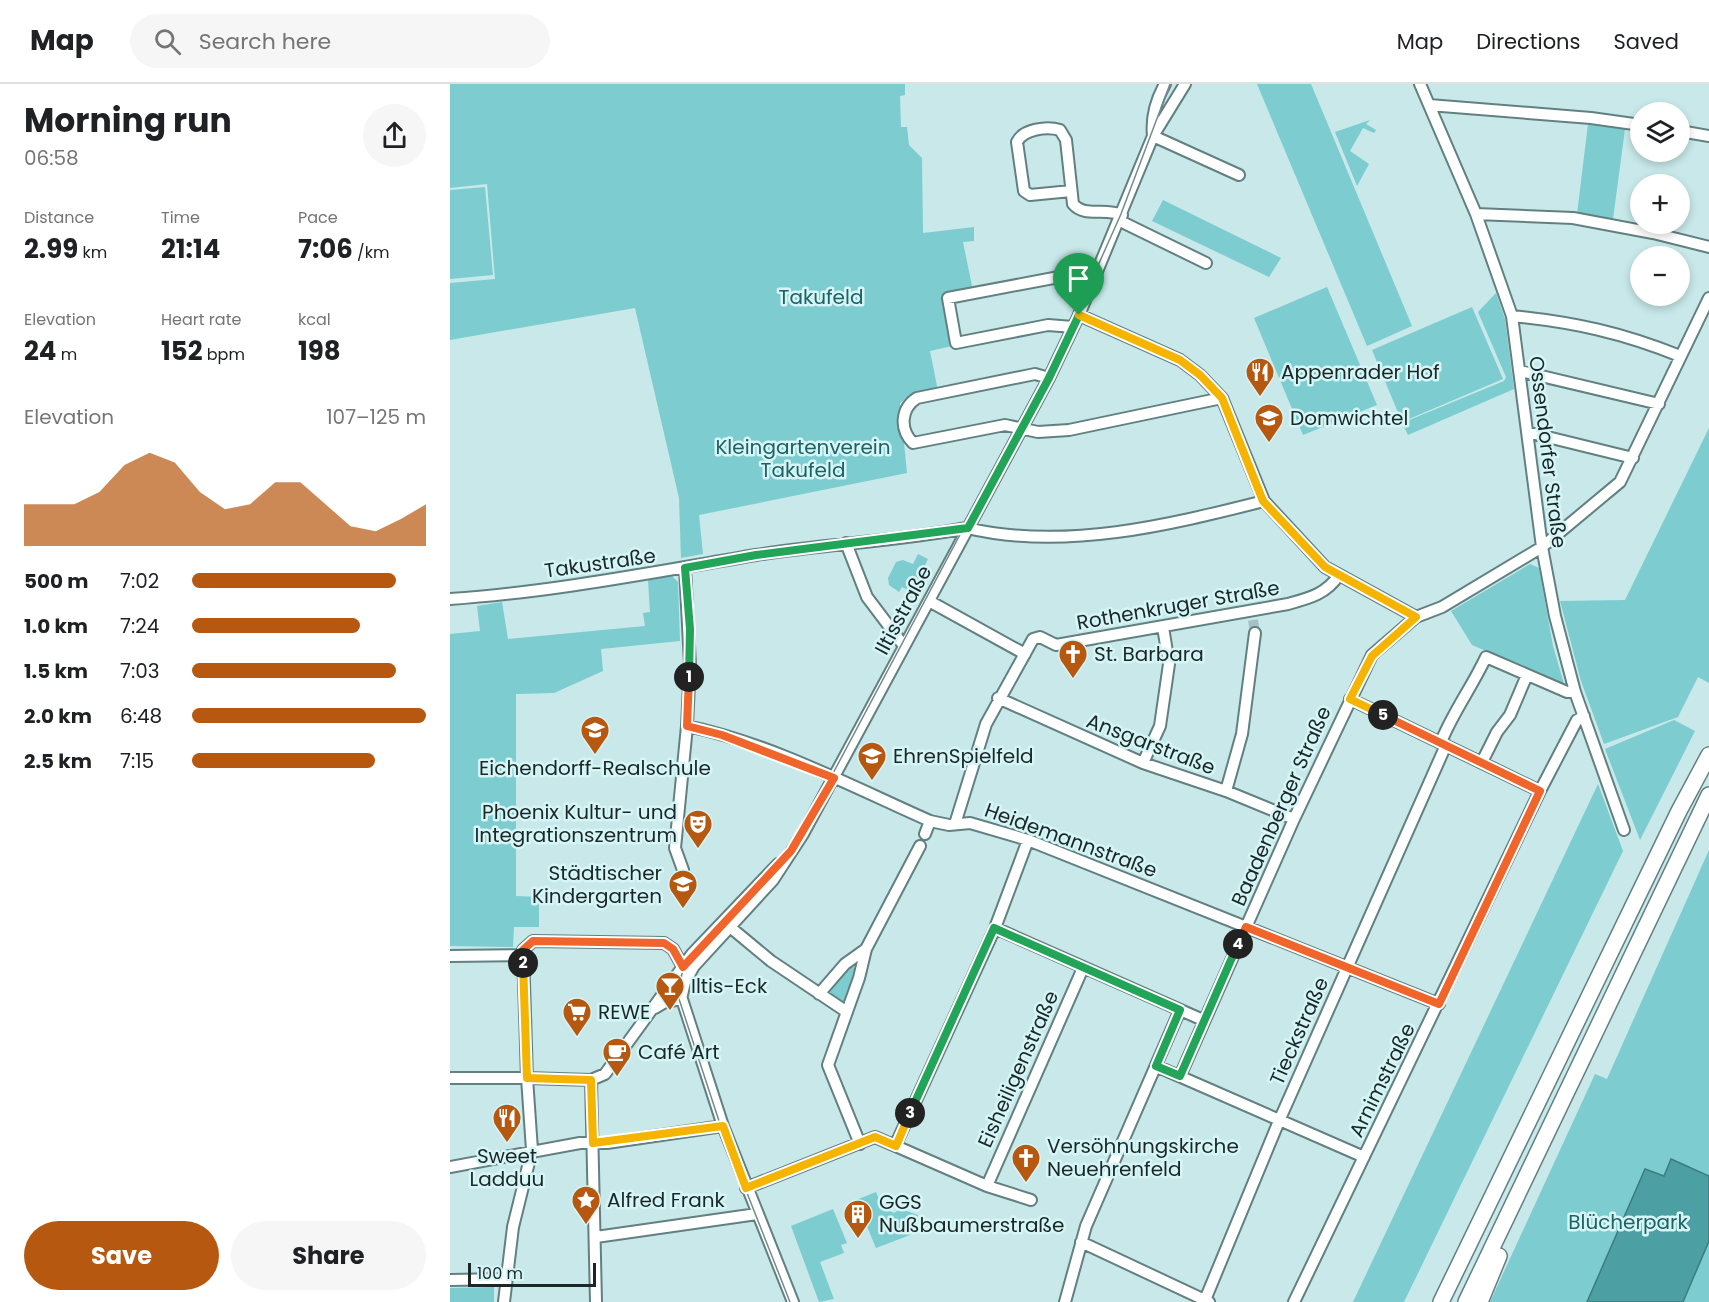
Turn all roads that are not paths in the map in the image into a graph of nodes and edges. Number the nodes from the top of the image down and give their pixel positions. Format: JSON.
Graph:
{"nodes":[{"id":1,"x":1165,"y":84,"type":"edge"},
{"id":2,"x":1185,"y":84,"type":"edge"},
{"id":3,"x":1420,"y":84,"type":"edge"},
{"id":4,"x":1429,"y":105,"type":"junction"},
{"id":5,"x":1630,"y":123,"type":"edge"},
{"id":6,"x":1690,"y":133,"type":"edge"},
{"id":7,"x":1153,"y":136,"type":"junction"},
{"id":8,"x":1709,"y":136,"type":"edge"},
{"id":9,"x":1239,"y":175,"type":"dead end"},
{"id":10,"x":1071,"y":191,"type":"junction"},
{"id":11,"x":1476,"y":214,"type":"junction"},
{"id":12,"x":1121,"y":218,"type":"junction"},
{"id":13,"x":1709,"y":247,"type":"edge"},
{"id":14,"x":1206,"y":263,"type":"dead end"},
{"id":15,"x":1094,"y":281,"type":"junction"},
{"id":16,"x":1709,"y":298,"type":"edge"},
{"id":17,"x":1079,"y":315,"type":"junction"},
{"id":18,"x":1512,"y":316,"type":"junction"},
{"id":19,"x":1074,"y":327,"type":"junction"},
{"id":20,"x":1680,"y":356,"type":"junction"},
{"id":21,"x":1520,"y":371,"type":"junction"},
{"id":22,"x":1049,"y":378,"type":"junction"},
{"id":23,"x":1222,"y":398,"type":"junction"},
{"id":24,"x":1659,"y":404,"type":"junction"},
{"id":25,"x":1021,"y":427,"type":"junction"},
{"id":26,"x":1527,"y":432,"type":"junction"},
{"id":27,"x":1633,"y":458,"type":"junction"},
{"id":28,"x":1263,"y":501,"type":"junction"},
{"id":29,"x":968,"y":528,"type":"junction"},
{"id":30,"x":846,"y":543,"type":"junction"},
{"id":31,"x":1542,"y":547,"type":"junction"},
{"id":32,"x":685,"y":568,"type":"junction"},
{"id":33,"x":1339,"y":575,"type":"junction"},
{"id":34,"x":450,"y":598,"type":"edge"},
{"id":35,"x":929,"y":601,"type":"junction"},
{"id":36,"x":1416,"y":617,"type":"junction"},
{"id":37,"x":1163,"y":627,"type":"junction"},
{"id":38,"x":1255,"y":633,"type":"tunnel mouth"},
{"id":39,"x":904,"y":646,"type":"junction"},
{"id":40,"x":1025,"y":654,"type":"junction"},
{"id":41,"x":1527,"y":675,"type":"junction"},
{"id":42,"x":1575,"y":692,"type":"junction"},
{"id":43,"x":998,"y":698,"type":"junction"},
{"id":44,"x":1350,"y":699,"type":"junction"},
{"id":45,"x":1584,"y":716,"type":"junction"},
{"id":46,"x":687,"y":726,"type":"junction"},
{"id":47,"x":1443,"y":744,"type":"junction"},
{"id":48,"x":1709,"y":755,"type":"edge"},
{"id":49,"x":1482,"y":762,"type":"junction"},
{"id":50,"x":1143,"y":763,"type":"junction"},
{"id":51,"x":834,"y":778,"type":"junction"},
{"id":52,"x":1226,"y":791,"type":"junction"},
{"id":53,"x":1540,"y":791,"type":"junction"},
{"id":54,"x":1709,"y":795,"type":"edge"},
{"id":55,"x":1293,"y":819,"type":"junction"},
{"id":56,"x":930,"y":821,"type":"junction"},
{"id":57,"x":955,"y":824,"type":"junction"},
{"id":58,"x":1624,"y":830,"type":"dead end"},
{"id":59,"x":925,"y":834,"type":"dead end"},
{"id":60,"x":1028,"y":840,"type":"junction"},
{"id":61,"x":920,"y":846,"type":"dead end"},
{"id":62,"x":791,"y":851,"type":"junction"},
{"id":63,"x":683,"y":870,"type":"dead end"},
{"id":64,"x":730,"y":927,"type":"junction"},
{"id":65,"x":1246,"y":927,"type":"junction"},
{"id":66,"x":994,"y":928,"type":"junction"},
{"id":67,"x":866,"y":950,"type":"junction"},
{"id":68,"x":523,"y":955,"type":"junction"},
{"id":69,"x":450,"y":956,"type":"edge"},
{"id":70,"x":683,"y":967,"type":"junction"},
{"id":71,"x":1083,"y":968,"type":"junction"},
{"id":72,"x":1347,"y":968,"type":"junction"},
{"id":73,"x":819,"y":994,"type":"junction"},
{"id":74,"x":681,"y":999,"type":"junction"},
{"id":75,"x":1439,"y":1004,"type":"junction"},
{"id":76,"x":653,"y":1010,"type":"junction"},
{"id":77,"x":1180,"y":1010,"type":"junction"},
{"id":78,"x":847,"y":1012,"type":"junction"},
{"id":79,"x":1203,"y":1020,"type":"junction"},
{"id":80,"x":1156,"y":1066,"type":"junction"},
{"id":81,"x":1180,"y":1076,"type":"junction"},
{"id":82,"x":450,"y":1078,"type":"edge"},
{"id":83,"x":527,"y":1078,"type":"junction"},
{"id":84,"x":591,"y":1080,"type":"junction"},
{"id":85,"x":1279,"y":1121,"type":"junction"},
{"id":86,"x":723,"y":1126,"type":"junction"},
{"id":87,"x":593,"y":1143,"type":"junction"},
{"id":88,"x":860,"y":1144,"type":"junction"},
{"id":89,"x":896,"y":1146,"type":"junction"},
{"id":90,"x":532,"y":1150,"type":"junction"},
{"id":91,"x":1364,"y":1157,"type":"junction"},
{"id":92,"x":450,"y":1167,"type":"edge"},
{"id":93,"x":1525,"y":1183,"type":"junction"},
{"id":94,"x":987,"y":1186,"type":"junction"},
{"id":95,"x":746,"y":1188,"type":"junction"},
{"id":96,"x":1031,"y":1200,"type":"dead end"},
{"id":97,"x":757,"y":1214,"type":"junction"},
{"id":98,"x":596,"y":1237,"type":"junction"},
{"id":99,"x":1082,"y":1242,"type":"junction"},
{"id":100,"x":506,"y":1279,"type":"junction"},
{"id":101,"x":450,"y":1280,"type":"edge"},
{"id":102,"x":1444,"y":1295,"type":"edge"},
{"id":103,"x":1207,"y":1301,"type":"edge"},
{"id":104,"x":504,"y":1302,"type":"edge"},
{"id":105,"x":596,"y":1302,"type":"edge"},
{"id":106,"x":793,"y":1302,"type":"edge"},
{"id":107,"x":1065,"y":1302,"type":"edge"},
{"id":108,"x":1294,"y":1302,"type":"edge"},
{"id":109,"x":1436,"y":1302,"type":"edge"},
{"id":110,"x":1466,"y":1302,"type":"edge"},
{"id":111,"x":1480,"y":1302,"type":"edge"}],
"edges":[{"from":1,"to":7,"type":"street","name":"Iltisstraße"},
{"from":2,"to":7,"type":"street","name":"Iltisstraße"},
{"from":3,"to":4,"type":"street","name":"Ossendorfer Straße"},
{"from":4,"to":5,"type":"street"},
{"from":4,"to":11,"type":"street","name":"Ossendorfer Straße"},
{"from":6,"to":8,"type":"street"},
{"from":7,"to":9,"type":"street"},
{"from":7,"to":12,"type":"street","name":"Iltisstraße"},
{"from":10,"to":10,"type":"street"},
{"from":10,"to":12,"type":"street"},
{"from":11,"to":13,"type":"street"},
{"from":11,"to":18,"type":"street","name":"Ossendorfer Straße"},
{"from":12,"to":14,"type":"street"},
{"from":12,"to":15,"type":"street","name":"Iltisstraße"},
{"from":15,"to":17,"type":"street","name":"Iltisstraße"},
{"from":15,"to":19,"type":"street"},
{"from":16,"to":20,"type":"street","name":"Baadenberger Straße"},
{"from":17,"to":19,"type":"street","name":"Iltisstraße"},
{"from":17,"to":23,"type":"street"},
{"from":18,"to":20,"type":"street"},
{"from":18,"to":21,"type":"street","name":"Ossendorfer Straße"},
{"from":19,"to":22,"type":"street","name":"Iltisstraße"},
{"from":20,"to":24,"type":"street","name":"Baadenberger Straße"},
{"from":21,"to":24,"type":"street"},
{"from":21,"to":26,"type":"street","name":"Ossendorfer Straße"},
{"from":22,"to":25,"type":"street","name":"Iltisstraße"},
{"from":22,"to":25,"type":"street"},
{"from":23,"to":25,"type":"street"},
{"from":23,"to":28,"type":"street"},
{"from":24,"to":27,"type":"street","name":"Baadenberger Straße"},
{"from":25,"to":29,"type":"street","name":"Iltisstraße"},
{"from":26,"to":27,"type":"street"},
{"from":26,"to":31,"type":"street","name":"Ossendorfer Straße"},
{"from":27,"to":31,"type":"street","name":"Baadenberger Straße"},
{"from":28,"to":29,"type":"street","name":"Takustraße"},
{"from":28,"to":33,"type":"street"},
{"from":29,"to":30,"type":"street","name":"Takustraße"},
{"from":29,"to":35,"type":"street","name":"Iltisstraße"},
{"from":30,"to":32,"type":"street","name":"Takustraße"},
{"from":30,"to":39,"type":"street"},
{"from":31,"to":36,"type":"street","name":"Baadenberger Straße"},
{"from":31,"to":42,"type":"street","name":"Ossendorfer Straße"},
{"from":32,"to":34,"type":"street","name":"Takustraße"},
{"from":32,"to":46,"type":"street"},
{"from":33,"to":36,"type":"street"},
{"from":33,"to":37,"type":"street","name":"Rothenkruger Straße"},
{"from":35,"to":39,"type":"street","name":"Iltisstraße"},
{"from":35,"to":40,"type":"street"},
{"from":36,"to":44,"type":"street","name":"Baadenberger Straße"},
{"from":37,"to":40,"type":"street","name":"Rothenkruger Straße"},
{"from":37,"to":50,"type":"street"},
{"from":38,"to":52,"type":"street"},
{"from":39,"to":51,"type":"street","name":"Iltisstraße"},
{"from":40,"to":43,"type":"street"},
{"from":41,"to":42,"type":"street"},
{"from":41,"to":47,"type":"street","name":"Tieckstraße"},
{"from":41,"to":49,"type":"street"},
{"from":42,"to":45,"type":"street","name":"Ossendorfer Straße"},
{"from":43,"to":50,"type":"street","name":"Ansgarstraße"},
{"from":43,"to":57,"type":"street"},
{"from":44,"to":47,"type":"street"},
{"from":44,"to":55,"type":"street","name":"Baadenberger Straße"},
{"from":45,"to":53,"type":"street","name":"Arnimstraße"},
{"from":45,"to":58,"type":"street","name":"Ossendorfer Straße"},
{"from":46,"to":51,"type":"street","name":"Heidemannstraße"},
{"from":46,"to":63,"type":"street"},
{"from":47,"to":49,"type":"street"},
{"from":47,"to":72,"type":"street","name":"Tieckstraße"},
{"from":48,"to":102,"type":"highway"},
{"from":49,"to":53,"type":"street"},
{"from":50,"to":52,"type":"street","name":"Ansgarstraße"},
{"from":51,"to":56,"type":"street","name":"Heidemannstraße"},
{"from":51,"to":62,"type":"street","name":"Iltisstraße"},
{"from":52,"to":55,"type":"street","name":"Ansgarstraße"},
{"from":53,"to":75,"type":"street","name":"Arnimstraße"},
{"from":54,"to":93,"type":"highway"},
{"from":55,"to":65,"type":"street","name":"Baadenberger Straße"},
{"from":56,"to":57,"type":"street","name":"Heidemannstraße"},
{"from":56,"to":59,"type":"street"},
{"from":57,"to":60,"type":"street","name":"Heidemannstraße"},
{"from":60,"to":65,"type":"street","name":"Heidemannstraße"},
{"from":60,"to":66,"type":"street"},
{"from":61,"to":67,"type":"street"},
{"from":62,"to":64,"type":"street","name":"Iltisstraße"},
{"from":62,"to":70,"type":"street","name":"Iltisstraße"},
{"from":64,"to":73,"type":"street"},
{"from":64,"to":74,"type":"street","name":"Iltisstraße"},
{"from":65,"to":72,"type":"street","name":"Heidemannstraße"},
{"from":65,"to":79,"type":"street","name":"Baadenberger Straße"},
{"from":66,"to":71,"type":"street"},
{"from":66,"to":89,"type":"street"},
{"from":67,"to":73,"type":"street"},
{"from":67,"to":78,"type":"street"},
{"from":68,"to":69,"type":"street"},
{"from":68,"to":70,"type":"street"},
{"from":68,"to":83,"type":"street"},
{"from":70,"to":74,"type":"street"},
{"from":70,"to":76,"type":"street","name":"Iltisstraße"},
{"from":71,"to":77,"type":"street"},
{"from":71,"to":94,"type":"street","name":"Eisheiligenstraße"},
{"from":72,"to":75,"type":"street","name":"Heidemannstraße"},
{"from":72,"to":85,"type":"street","name":"Tieckstraße"},
{"from":73,"to":78,"type":"street"},
{"from":74,"to":76,"type":"street"},
{"from":74,"to":86,"type":"street"},
{"from":75,"to":91,"type":"street","name":"Arnimstraße"},
{"from":76,"to":84,"type":"street","name":"Iltisstraße"},
{"from":77,"to":79,"type":"street"},
{"from":77,"to":80,"type":"street"},
{"from":78,"to":88,"type":"street"},
{"from":79,"to":81,"type":"street","name":"Baadenberger Straße"},
{"from":80,"to":81,"type":"street"},
{"from":80,"to":99,"type":"street"},
{"from":81,"to":85,"type":"street"},
{"from":82,"to":83,"type":"street"},
{"from":83,"to":84,"type":"street"},
{"from":83,"to":90,"type":"street"},
{"from":84,"to":87,"type":"street"},
{"from":85,"to":91,"type":"street"},
{"from":85,"to":103,"type":"street","name":"Tieckstraße"},
{"from":86,"to":87,"type":"street"},
{"from":86,"to":95,"type":"street"},
{"from":87,"to":90,"type":"street"},
{"from":87,"to":98,"type":"street"},
{"from":88,"to":89,"type":"street"},
{"from":88,"to":95,"type":"street"},
{"from":89,"to":94,"type":"street"},
{"from":90,"to":92,"type":"street"},
{"from":90,"to":100,"type":"street"},
{"from":91,"to":108,"type":"street","name":"Arnimstraße"},
{"from":93,"to":110,"type":"highway"},
{"from":93,"to":111,"type":"highway"},
{"from":94,"to":96,"type":"street"},
{"from":95,"to":97,"type":"street"},
{"from":97,"to":98,"type":"street"},
{"from":97,"to":106,"type":"street"},
{"from":98,"to":105,"type":"street"},
{"from":99,"to":103,"type":"street"},
{"from":99,"to":107,"type":"street"},
{"from":100,"to":101,"type":"street"},
{"from":100,"to":104,"type":"street"},
{"from":102,"to":109,"type":"highway"}]}
